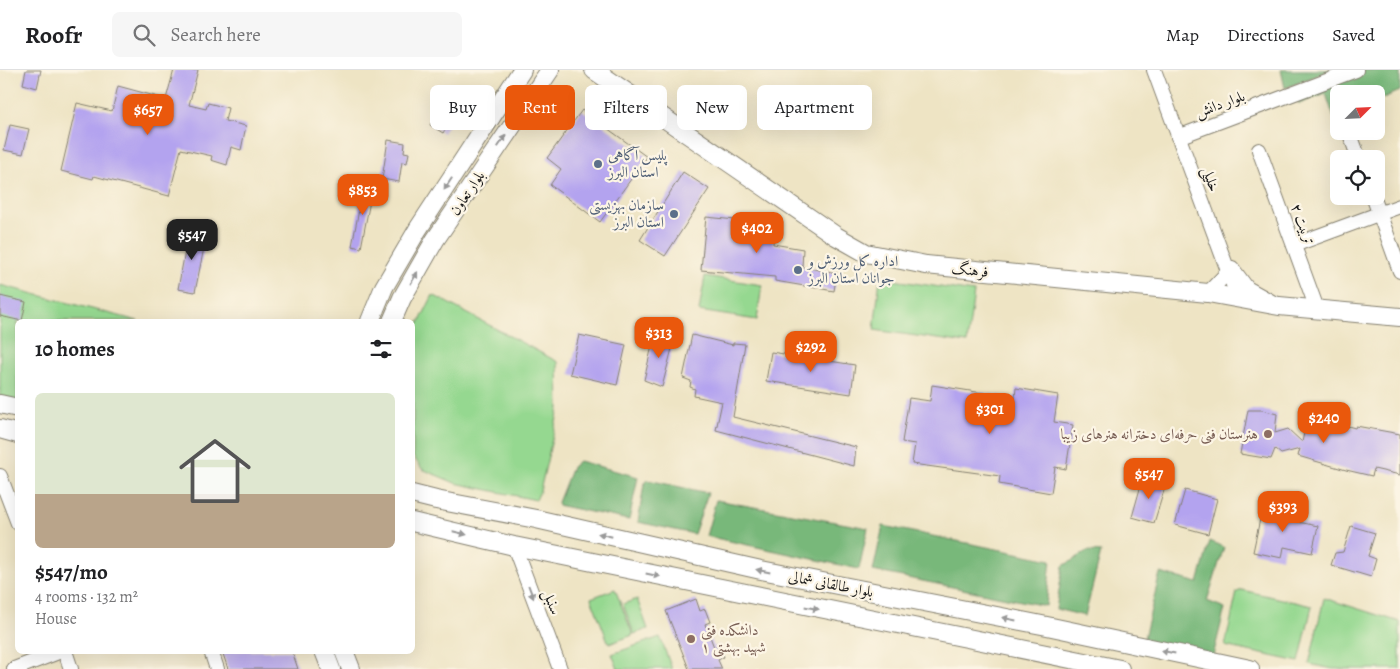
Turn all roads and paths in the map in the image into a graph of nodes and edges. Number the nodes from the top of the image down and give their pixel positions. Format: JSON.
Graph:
{"nodes":[{"id":1,"x":522,"y":70,"type":"edge"},
{"id":2,"x":550,"y":70,"type":"edge"},
{"id":3,"x":594,"y":70,"type":"edge"},
{"id":4,"x":1154,"y":70,"type":"edge"},
{"id":5,"x":1356,"y":70,"type":"edge"},
{"id":6,"x":1178,"y":136,"type":"junction"},
{"id":7,"x":1259,"y":150,"type":"dead end"},
{"id":8,"x":1376,"y":205,"type":"edge"},
{"id":9,"x":1400,"y":206,"type":"edge"},
{"id":10,"x":1379,"y":214,"type":"junction"},
{"id":11,"x":1218,"y":244,"type":"junction"},
{"id":12,"x":1294,"y":245,"type":"junction"},
{"id":13,"x":1400,"y":271,"type":"edge"},
{"id":14,"x":1228,"y":272,"type":"junction"},
{"id":15,"x":1208,"y":293,"type":"junction"},
{"id":16,"x":1238,"y":298,"type":"junction"},
{"id":17,"x":1279,"y":306,"type":"junction"},
{"id":18,"x":1317,"y":309,"type":"junction"},
{"id":19,"x":1400,"y":317,"type":"edge"},
{"id":20,"x":371,"y":319,"type":"edge"},
{"id":21,"x":393,"y":319,"type":"edge"},
{"id":22,"x":0,"y":404,"type":"edge"},
{"id":23,"x":15,"y":407,"type":"edge"},
{"id":24,"x":0,"y":430,"type":"edge"},
{"id":25,"x":15,"y":433,"type":"edge"},
{"id":26,"x":0,"y":476,"type":"edge"},
{"id":27,"x":415,"y":487,"type":"edge"},
{"id":28,"x":415,"y":495,"type":"edge"},
{"id":29,"x":436,"y":500,"type":"junction"},
{"id":30,"x":15,"y":515,"type":"edge"},
{"id":31,"x":418,"y":525,"type":"edge"},
{"id":32,"x":514,"y":546,"type":"junction"},
{"id":33,"x":55,"y":654,"type":"edge"},
{"id":34,"x":64,"y":654,"type":"edge"},
{"id":35,"x":211,"y":654,"type":"edge"},
{"id":36,"x":325,"y":654,"type":"edge"},
{"id":37,"x":345,"y":654,"type":"edge"},
{"id":38,"x":1058,"y":663,"type":"edge"},
{"id":39,"x":14,"y":669,"type":"edge"},
{"id":40,"x":72,"y":669,"type":"edge"},
{"id":41,"x":217,"y":669,"type":"edge"},
{"id":42,"x":331,"y":669,"type":"edge"},
{"id":43,"x":351,"y":669,"type":"edge"},
{"id":44,"x":560,"y":669,"type":"edge"},
{"id":45,"x":1120,"y":669,"type":"edge"},
{"id":46,"x":1250,"y":669,"type":"edge"}],
"edges":[{"from":1,"to":20,"type":"main road","name":"بلوار تعاون","one_way":true},
{"from":21,"to":2,"type":"main road","name":"بلوار تعاون","one_way":true},
{"from":3,"to":15,"type":"main road","name":"فرهنگ"},
{"from":4,"to":6,"type":"street","name":"خلیلی"},
{"from":5,"to":6,"type":"street","name":"بلوار دانش"},
{"from":6,"to":11,"type":"street","name":"خلیلی"},
{"from":7,"to":12,"type":"street","name":"تربیت ۲"},
{"from":8,"to":10,"type":"street"},
{"from":9,"to":10,"type":"street"},
{"from":10,"to":12,"type":"street"},
{"from":10,"to":13,"type":"street"},
{"from":11,"to":14,"type":"street","name":"خلیلی"},
{"from":11,"to":17,"type":"street"},
{"from":12,"to":18,"type":"street","name":"تربیت ۲"},
{"from":14,"to":15,"type":"street"},
{"from":14,"to":16,"type":"street","name":"خلیلی"},
{"from":15,"to":16,"type":"main road","name":"فرهنگ"},
{"from":16,"to":17,"type":"main road","name":"فرهنگ"},
{"from":17,"to":18,"type":"main road","name":"فرهنگ"},
{"from":18,"to":19,"type":"main road","name":"فرهنگ"},
{"from":22,"to":23,"type":"main road"},
{"from":24,"to":25,"type":"main road"},
{"from":26,"to":30,"type":"street"},
{"from":27,"to":29,"type":"main road"},
{"from":28,"to":29,"type":"main road","name":"بلوار طالقانی شمالی"},
{"from":46,"to":29,"type":"main road","name":"بلوار طالقانی شمالی","one_way":true},
{"from":31,"to":32,"type":"main road","name":"بلوار طالقانی شمالی","one_way":true},
{"from":32,"to":38,"type":"main road","name":"بلوار طالقانی شمالی","one_way":true},
{"from":32,"to":44,"type":"street","name":"سنبل","one_way":true},
{"from":33,"to":39,"type":"street"},
{"from":34,"to":40,"type":"street"},
{"from":35,"to":41,"type":"street"},
{"from":36,"to":42,"type":"main road"},
{"from":37,"to":43,"type":"main road"},
{"from":38,"to":45,"type":"main road","name":"بلوار طالقانی شمالی"}]}
